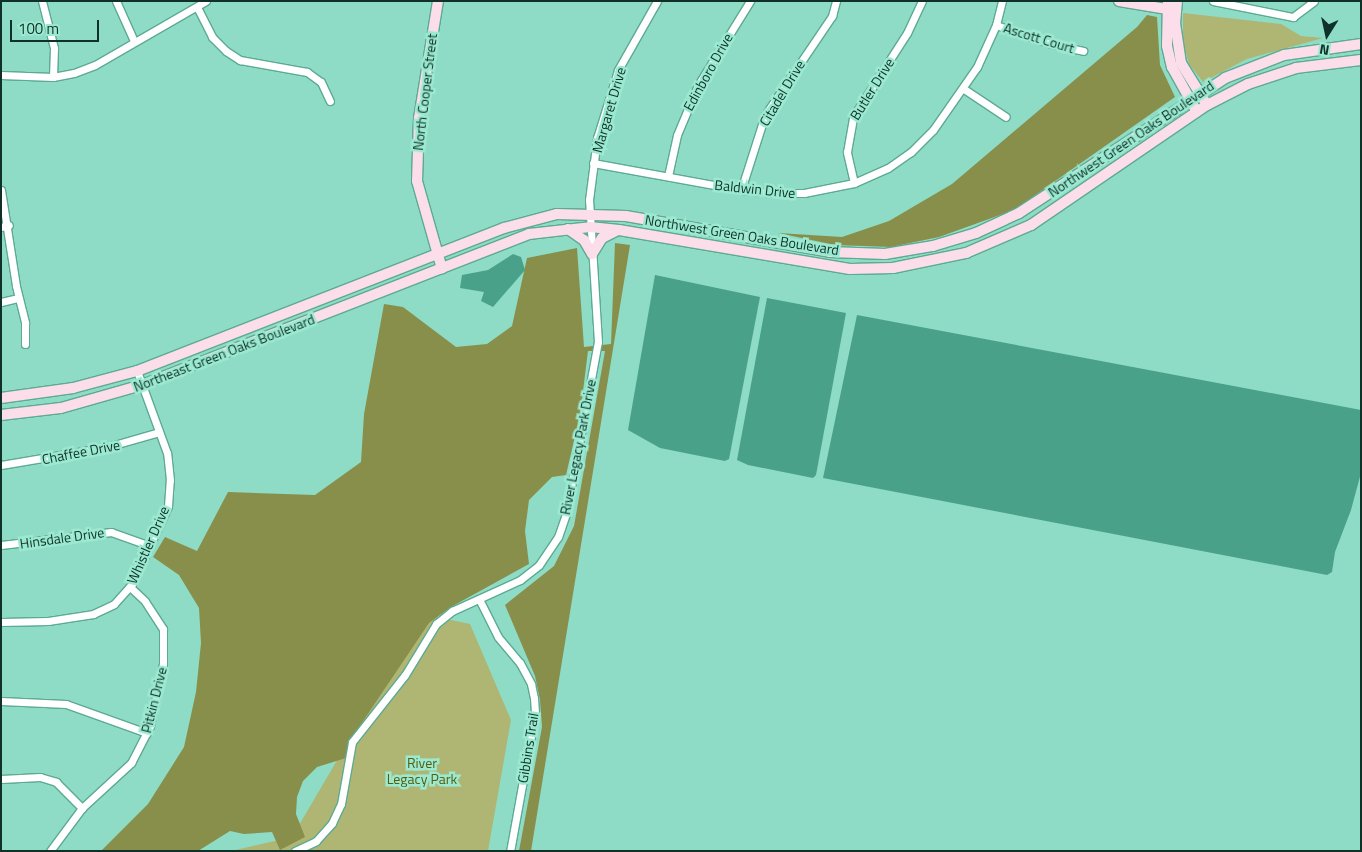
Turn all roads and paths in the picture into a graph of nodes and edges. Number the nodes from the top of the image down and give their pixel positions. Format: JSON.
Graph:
{"nodes":[{"id":1,"x":42,"y":1,"type":"edge"},
{"id":2,"x":116,"y":1,"type":"edge"},
{"id":3,"x":206,"y":1,"type":"edge"},
{"id":4,"x":438,"y":1,"type":"edge"},
{"id":5,"x":657,"y":1,"type":"edge"},
{"id":6,"x":750,"y":1,"type":"edge"},
{"id":7,"x":922,"y":1,"type":"edge"},
{"id":8,"x":1002,"y":1,"type":"edge"},
{"id":9,"x":1119,"y":1,"type":"edge"},
{"id":10,"x":1213,"y":1,"type":"edge"},
{"id":11,"x":1314,"y":1,"type":"edge"},
{"id":12,"x":836,"y":2,"type":"edge"},
{"id":13,"x":1172,"y":6,"type":"edge"},
{"id":14,"x":197,"y":7,"type":"junction"},
{"id":15,"x":996,"y":25,"type":"junction"},
{"id":16,"x":134,"y":41,"type":"junction"},
{"id":17,"x":1361,"y":44,"type":"edge"},
{"id":18,"x":1082,"y":51,"type":"dead end"},
{"id":19,"x":1361,"y":60,"type":"edge"},
{"id":20,"x":1,"y":75,"type":"edge"},
{"id":21,"x":53,"y":77,"type":"junction"},
{"id":22,"x":964,"y":89,"type":"junction"},
{"id":23,"x":1199,"y":92,"type":"junction"},
{"id":24,"x":1189,"y":99,"type":"junction"},
{"id":25,"x":330,"y":101,"type":"dead end"},
{"id":26,"x":1207,"y":106,"type":"junction"},
{"id":27,"x":1197,"y":112,"type":"junction"},
{"id":28,"x":1006,"y":117,"type":"dead end"},
{"id":29,"x":594,"y":163,"type":"junction"},
{"id":30,"x":668,"y":176,"type":"junction"},
{"id":31,"x":854,"y":183,"type":"junction"},
{"id":32,"x":1,"y":190,"type":"edge"},
{"id":33,"x":741,"y":190,"type":"junction"},
{"id":34,"x":589,"y":214,"type":"junction"},
{"id":35,"x":5,"y":226,"type":"edge"},
{"id":36,"x":590,"y":227,"type":"junction"},
{"id":37,"x":568,"y":228,"type":"junction"},
{"id":38,"x":619,"y":230,"type":"junction"},
{"id":39,"x":592,"y":254,"type":"junction"},
{"id":40,"x":437,"y":255,"type":"junction"},
{"id":41,"x":442,"y":269,"type":"junction"},
{"id":42,"x":325,"y":296,"type":"junction"},
{"id":43,"x":19,"y":298,"type":"junction"},
{"id":44,"x":1,"y":302,"type":"edge"},
{"id":45,"x":331,"y":311,"type":"junction"},
{"id":46,"x":25,"y":344,"type":"dead end"},
{"id":47,"x":137,"y":371,"type":"junction"},
{"id":48,"x":142,"y":385,"type":"junction"},
{"id":49,"x":1,"y":398,"type":"edge"},
{"id":50,"x":1,"y":415,"type":"edge"},
{"id":51,"x":159,"y":432,"type":"junction"},
{"id":52,"x":1,"y":465,"type":"edge"},
{"id":53,"x":1,"y":545,"type":"edge"},
{"id":54,"x":150,"y":546,"type":"junction"},
{"id":55,"x":130,"y":587,"type":"junction"},
{"id":56,"x":479,"y":599,"type":"junction"},
{"id":57,"x":1,"y":622,"type":"edge"},
{"id":58,"x":1,"y":702,"type":"edge"},
{"id":59,"x":147,"y":733,"type":"junction"},
{"id":60,"x":1,"y":779,"type":"edge"},
{"id":61,"x":82,"y":808,"type":"junction"},
{"id":62,"x":50,"y":851,"type":"edge"},
{"id":63,"x":296,"y":851,"type":"edge"},
{"id":64,"x":510,"y":851,"type":"edge"}],
"edges":[{"from":1,"to":21,"type":"street"},
{"from":2,"to":16,"type":"street"},
{"from":3,"to":14,"type":"street"},
{"from":4,"to":40,"type":"main road","name":"North Cooper Street"},
{"from":5,"to":29,"type":"street","name":"Margaret Drive"},
{"from":6,"to":30,"type":"street","name":"Edinboro Drive"},
{"from":7,"to":31,"type":"street","name":"Butler Drive"},
{"from":8,"to":15,"type":"street","name":"Baldwin Drive"},
{"from":9,"to":13,"type":"main road"},
{"from":10,"to":11,"type":"street"},
{"from":12,"to":33,"type":"street","name":"Citadel Drive"},
{"from":13,"to":23,"type":"main road"},
{"from":13,"to":24,"type":"main road"},
{"from":14,"to":16,"type":"street"},
{"from":14,"to":25,"type":"street"},
{"from":15,"to":18,"type":"street","name":"Ascott Court"},
{"from":15,"to":22,"type":"street","name":"Baldwin Drive"},
{"from":16,"to":21,"type":"street"},
{"from":17,"to":23,"type":"main road","name":"Northwest Green Oaks Boulevard"},
{"from":19,"to":26,"type":"main road","name":"Northwest Green Oaks Boulevard"},
{"from":20,"to":21,"type":"street"},
{"from":22,"to":28,"type":"street"},
{"from":22,"to":31,"type":"street","name":"Baldwin Drive"},
{"from":23,"to":24,"type":"main road","name":"Northwest Green Oaks Boulevard"},
{"from":23,"to":26,"type":"main road"},
{"from":24,"to":27,"type":"main road"},
{"from":24,"to":34,"type":"main road","name":"Northwest Green Oaks Boulevard"},
{"from":26,"to":27,"type":"main road","name":"Northwest Green Oaks Boulevard"},
{"from":27,"to":38,"type":"main road","name":"Northwest Green Oaks Boulevard"},
{"from":29,"to":30,"type":"street","name":"Baldwin Drive"},
{"from":29,"to":34,"type":"street","name":"Margaret Drive"},
{"from":30,"to":33,"type":"street","name":"Baldwin Drive"},
{"from":31,"to":33,"type":"street","name":"Baldwin Drive"},
{"from":32,"to":35,"type":"street"},
{"from":34,"to":36,"type":"street","name":"Margaret Drive"},
{"from":34,"to":40,"type":"main road","name":"Northwest Green Oaks Boulevard"},
{"from":35,"to":43,"type":"street"},
{"from":36,"to":37,"type":"main road","name":"Northwest Green Oaks Boulevard"},
{"from":36,"to":38,"type":"main road","name":"Northwest Green Oaks Boulevard"},
{"from":36,"to":39,"type":"street","name":"River Legacy Park Drive"},
{"from":37,"to":39,"type":"main road"},
{"from":37,"to":41,"type":"main road","name":"Northwest Green Oaks Boulevard"},
{"from":38,"to":39,"type":"main road"},
{"from":39,"to":56,"type":"street","name":"River Legacy Park Drive"},
{"from":40,"to":41,"type":"main road","name":"North Cooper Street"},
{"from":40,"to":42,"type":"main road","name":"Northeast Green Oaks Boulevard"},
{"from":41,"to":45,"type":"main road","name":"Northeast Green Oaks Boulevard"},
{"from":42,"to":45,"type":"main road"},
{"from":42,"to":47,"type":"main road","name":"Northeast Green Oaks Boulevard"},
{"from":43,"to":44,"type":"street"},
{"from":43,"to":46,"type":"street"},
{"from":45,"to":48,"type":"main road","name":"Northeast Green Oaks Boulevard"},
{"from":47,"to":48,"type":"street","name":"Whistler Drive"},
{"from":47,"to":49,"type":"main road","name":"Northeast Green Oaks Boulevard"},
{"from":48,"to":50,"type":"main road","name":"Northeast Green Oaks Boulevard"},
{"from":48,"to":51,"type":"street","name":"Whistler Drive"},
{"from":51,"to":52,"type":"street","name":"Chaffee Drive"},
{"from":51,"to":54,"type":"street","name":"Whistler Drive"},
{"from":53,"to":54,"type":"street","name":"Hinsdale Drive"},
{"from":54,"to":55,"type":"street","name":"Whistler Drive"},
{"from":55,"to":57,"type":"street","name":"Whistler Drive"},
{"from":55,"to":59,"type":"street","name":"Pitkin Drive"},
{"from":56,"to":63,"type":"street","name":"River Legacy Park Drive"},
{"from":56,"to":64,"type":"street","name":"Gibbins Trail"},
{"from":58,"to":59,"type":"street"},
{"from":59,"to":61,"type":"street","name":"Pitkin Drive"},
{"from":60,"to":61,"type":"street"},
{"from":61,"to":62,"type":"street","name":"Pitkin Drive"}]}
